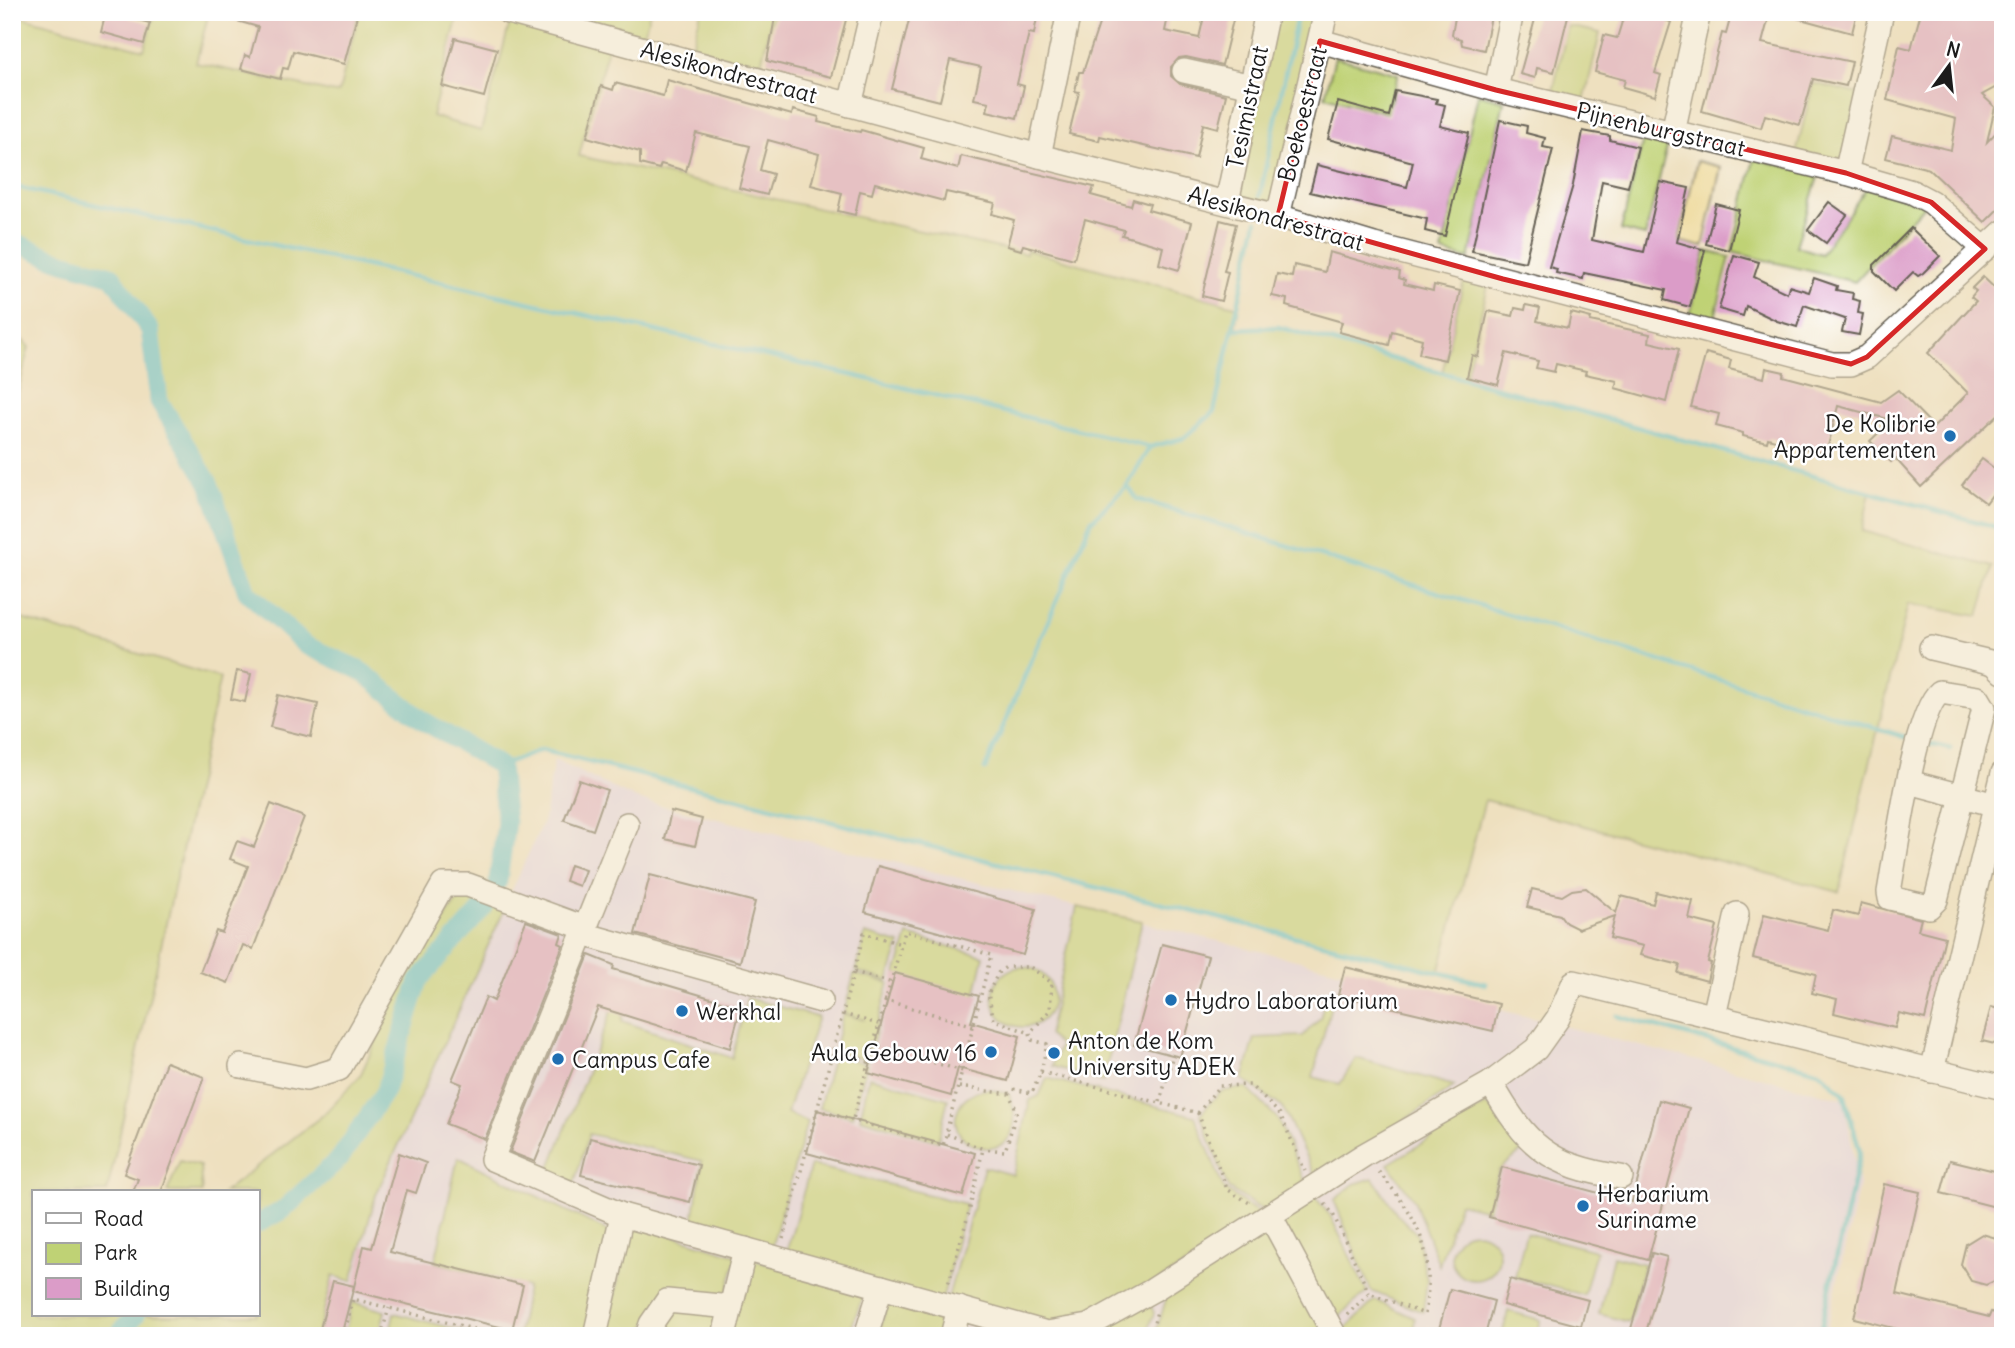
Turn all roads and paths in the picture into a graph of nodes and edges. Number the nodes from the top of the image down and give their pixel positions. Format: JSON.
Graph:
{"nodes":[{"id":1,"x":508,"y":12,"type":"edge"},
{"id":2,"x":872,"y":12,"type":"edge"},
{"id":3,"x":1069,"y":12,"type":"edge"},
{"id":4,"x":1267,"y":12,"type":"edge"},
{"id":5,"x":1326,"y":12,"type":"edge"},
{"id":6,"x":1512,"y":12,"type":"edge"},
{"id":7,"x":1699,"y":12,"type":"edge"},
{"id":8,"x":1882,"y":12,"type":"edge"},
{"id":9,"x":535,"y":16,"type":"edge"},
{"id":10,"x":1320,"y":41,"type":"junction"},
{"id":11,"x":1184,"y":71,"type":"dead end"},
{"id":12,"x":1252,"y":86,"type":"junction"},
{"id":13,"x":1496,"y":90,"type":"junction"},
{"id":14,"x":850,"y":105,"type":"junction"},
{"id":15,"x":1674,"y":132,"type":"junction"},
{"id":16,"x":1039,"y":156,"type":"junction"},
{"id":17,"x":1846,"y":173,"type":"junction"},
{"id":18,"x":1227,"y":202,"type":"junction"},
{"id":19,"x":1278,"y":216,"type":"junction"},
{"id":20,"x":2003,"y":232,"type":"edge"},
{"id":21,"x":1985,"y":249,"type":"junction"},
{"id":22,"x":1931,"y":648,"type":"dead end"},
{"id":23,"x":2003,"y":671,"type":"edge"},
{"id":24,"x":2003,"y":773,"type":"edge"},
{"id":25,"x":1909,"y":782,"type":"junction"},
{"id":26,"x":1962,"y":795,"type":"junction"},
{"id":27,"x":1996,"y":805,"type":"junction"},
{"id":28,"x":627,"y":824,"type":"dead end"},
{"id":29,"x":1737,"y":914,"type":"dead end"},
{"id":30,"x":584,"y":931,"type":"junction"},
{"id":31,"x":901,"y":944,"type":"junction"},
{"id":32,"x":854,"y":972,"type":"junction"},
{"id":33,"x":889,"y":982,"type":"junction"},
{"id":34,"x":884,"y":1000,"type":"junction"},
{"id":35,"x":821,"y":1002,"type":"dead end"},
{"id":36,"x":843,"y":1014,"type":"junction"},
{"id":37,"x":1714,"y":1016,"type":"junction"},
{"id":38,"x":878,"y":1024,"type":"junction"},
{"id":39,"x":975,"y":1026,"type":"junction"},
{"id":40,"x":1030,"y":1033,"type":"junction"},
{"id":41,"x":873,"y":1045,"type":"junction"},
{"id":42,"x":832,"y":1052,"type":"junction"},
{"id":43,"x":1173,"y":1055,"type":"dead end"},
{"id":44,"x":868,"y":1061,"type":"junction"},
{"id":45,"x":241,"y":1066,"type":"dead end"},
{"id":46,"x":963,"y":1071,"type":"junction"},
{"id":47,"x":1932,"y":1071,"type":"junction"},
{"id":48,"x":1041,"y":1072,"type":"junction"},
{"id":49,"x":1491,"y":1083,"type":"junction"},
{"id":50,"x":959,"y":1087,"type":"junction"},
{"id":51,"x":2003,"y":1088,"type":"edge"},
{"id":52,"x":1009,"y":1094,"type":"junction"},
{"id":53,"x":1160,"y":1102,"type":"junction"},
{"id":54,"x":817,"y":1110,"type":"junction"},
{"id":55,"x":1198,"y":1113,"type":"junction"},
{"id":56,"x":853,"y":1119,"type":"junction"},
{"id":57,"x":947,"y":1134,"type":"junction"},
{"id":58,"x":983,"y":1149,"type":"junction"},
{"id":59,"x":1364,"y":1155,"type":"junction"},
{"id":60,"x":1620,"y":1177,"type":"dead end"},
{"id":61,"x":1312,"y":1189,"type":"junction"},
{"id":62,"x":622,"y":1215,"type":"junction"},
{"id":63,"x":1271,"y":1217,"type":"junction"},
{"id":64,"x":744,"y":1249,"type":"junction"},
{"id":65,"x":777,"y":1258,"type":"junction"},
{"id":66,"x":881,"y":1287,"type":"junction"},
{"id":67,"x":1369,"y":1293,"type":"junction"},
{"id":68,"x":951,"y":1306,"type":"junction"},
{"id":69,"x":731,"y":1307,"type":"junction"},
{"id":70,"x":389,"y":1308,"type":"junction"},
{"id":71,"x":1333,"y":1332,"type":"edge"},
{"id":72,"x":344,"y":1336,"type":"edge"},
{"id":73,"x":381,"y":1336,"type":"edge"},
{"id":74,"x":476,"y":1336,"type":"edge"},
{"id":75,"x":595,"y":1336,"type":"edge"},
{"id":76,"x":647,"y":1336,"type":"edge"},
{"id":77,"x":724,"y":1336,"type":"edge"},
{"id":78,"x":866,"y":1336,"type":"edge"},
{"id":79,"x":952,"y":1336,"type":"edge"}],
"edges":[{"from":1,"to":9,"type":"street","name":"Alesikondrestraat"},
{"from":2,"to":14,"type":"street"},
{"from":3,"to":16,"type":"street"},
{"from":4,"to":12,"type":"street","name":"Tesimistraat"},
{"from":5,"to":10,"type":"street","name":"Boekoestraat"},
{"from":6,"to":13,"type":"street"},
{"from":7,"to":15,"type":"street"},
{"from":8,"to":17,"type":"street"},
{"from":9,"to":14,"type":"street","name":"Alesikondrestraat"},
{"from":10,"to":13,"type":"street","name":"Pijnenburgstraat"},
{"from":10,"to":19,"type":"street","name":"Boekoestraat"},
{"from":11,"to":12,"type":"street"},
{"from":12,"to":18,"type":"street","name":"Tesimistraat"},
{"from":13,"to":15,"type":"street","name":"Pijnenburgstraat"},
{"from":14,"to":16,"type":"street","name":"Alesikondrestraat"},
{"from":15,"to":17,"type":"street","name":"Pijnenburgstraat"},
{"from":16,"to":18,"type":"street","name":"Alesikondrestraat"},
{"from":17,"to":21,"type":"street","name":"Pijnenburgstraat"},
{"from":18,"to":19,"type":"street","name":"Alesikondrestraat"},
{"from":19,"to":21,"type":"street","name":"Alesikondrestraat"},
{"from":20,"to":21,"type":"street","name":"Alesikondrestraat"},
{"from":22,"to":23,"type":"street"},
{"from":24,"to":27,"type":"street"},
{"from":25,"to":26,"type":"street"},
{"from":25,"to":26,"type":"street"},
{"from":25,"to":26,"type":"street"},
{"from":26,"to":27,"type":"street"},
{"from":27,"to":47,"type":"street"},
{"from":28,"to":30,"type":"street"},
{"from":29,"to":37,"type":"street"},
{"from":30,"to":35,"type":"street"},
{"from":30,"to":45,"type":"street"},
{"from":30,"to":62,"type":"street"},
{"from":31,"to":32,"type":"path"},
{"from":31,"to":33,"type":"path"},
{"from":31,"to":39,"type":"path"},
{"from":32,"to":33,"type":"path"},
{"from":32,"to":36,"type":"path"},
{"from":33,"to":34,"type":"path"},
{"from":34,"to":38,"type":"path"},
{"from":34,"to":39,"type":"path"},
{"from":36,"to":38,"type":"path"},
{"from":36,"to":42,"type":"path"},
{"from":37,"to":47,"type":"street"},
{"from":37,"to":49,"type":"street"},
{"from":38,"to":41,"type":"path"},
{"from":39,"to":46,"type":"path"},
{"from":40,"to":40,"type":"path"},
{"from":40,"to":48,"type":"path"},
{"from":41,"to":44,"type":"path"},
{"from":41,"to":46,"type":"path"},
{"from":42,"to":44,"type":"path"},
{"from":42,"to":54,"type":"path"},
{"from":43,"to":53,"type":"path"},
{"from":44,"to":56,"type":"path"},
{"from":46,"to":50,"type":"path"},
{"from":47,"to":51,"type":"street"},
{"from":48,"to":52,"type":"path"},
{"from":48,"to":53,"type":"path"},
{"from":49,"to":59,"type":"street"},
{"from":49,"to":60,"type":"street"},
{"from":50,"to":52,"type":"path"},
{"from":50,"to":57,"type":"path"},
{"from":52,"to":58,"type":"path"},
{"from":53,"to":55,"type":"path"},
{"from":54,"to":56,"type":"path"},
{"from":54,"to":65,"type":"path"},
{"from":55,"to":61,"type":"path"},
{"from":55,"to":63,"type":"path"},
{"from":56,"to":57,"type":"path"},
{"from":57,"to":58,"type":"path"},
{"from":58,"to":68,"type":"path"},
{"from":59,"to":61,"type":"street"},
{"from":59,"to":67,"type":"path"},
{"from":61,"to":63,"type":"street"},
{"from":61,"to":67,"type":"path"},
{"from":62,"to":64,"type":"street"},
{"from":62,"to":75,"type":"street"},
{"from":63,"to":68,"type":"street"},
{"from":63,"to":71,"type":"street"},
{"from":64,"to":65,"type":"street"},
{"from":64,"to":69,"type":"street"},
{"from":65,"to":66,"type":"street"},
{"from":66,"to":68,"type":"street"},
{"from":66,"to":78,"type":"street"},
{"from":67,"to":71,"type":"path"},
{"from":68,"to":79,"type":"street"},
{"from":69,"to":76,"type":"street"},
{"from":69,"to":77,"type":"street"},
{"from":70,"to":72,"type":"path"},
{"from":70,"to":73,"type":"path"},
{"from":70,"to":74,"type":"path"}]}
